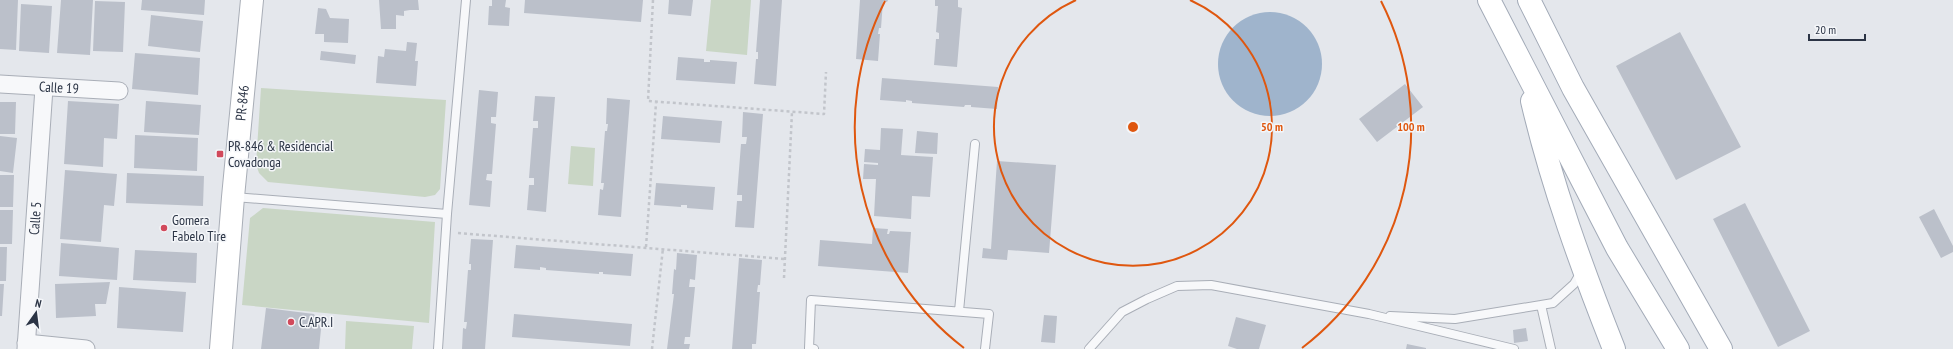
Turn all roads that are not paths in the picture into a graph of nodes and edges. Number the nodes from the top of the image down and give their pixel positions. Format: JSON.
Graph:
{"nodes":[{"id":1,"x":252,"y":0,"type":"edge"},
{"id":2,"x":466,"y":0,"type":"edge"},
{"id":3,"x":1489,"y":0,"type":"edge"},
{"id":4,"x":1530,"y":0,"type":"edge"},
{"id":5,"x":1524,"y":67,"type":"junction"},
{"id":6,"x":0,"y":84,"type":"edge"},
{"id":7,"x":44,"y":88,"type":"junction"},
{"id":8,"x":119,"y":91,"type":"dead end"},
{"id":9,"x":975,"y":144,"type":"dead end"},
{"id":10,"x":233,"y":196,"type":"junction"},
{"id":11,"x":447,"y":214,"type":"junction"},
{"id":12,"x":1582,"y":269,"type":"junction"},
{"id":13,"x":1540,"y":305,"type":"junction"},
{"id":14,"x":959,"y":311,"type":"junction"},
{"id":15,"x":1369,"y":314,"type":"junction"},
{"id":16,"x":26,"y":346,"type":"edge"},
{"id":17,"x":86,"y":349,"type":"edge"},
{"id":18,"x":221,"y":349,"type":"edge"},
{"id":19,"x":438,"y":349,"type":"edge"},
{"id":20,"x":814,"y":349,"type":"edge"},
{"id":21,"x":985,"y":349,"type":"edge"},
{"id":22,"x":1089,"y":349,"type":"edge"},
{"id":23,"x":1514,"y":349,"type":"edge"},
{"id":24,"x":1551,"y":349,"type":"edge"},
{"id":25,"x":1614,"y":349,"type":"edge"},
{"id":26,"x":1678,"y":349,"type":"edge"},
{"id":27,"x":1720,"y":349,"type":"edge"}],
"edges":[{"from":1,"to":10,"type":"main road","name":"PR-846","number":"PR-846"},
{"from":2,"to":11,"type":"lane"},
{"from":3,"to":5,"type":"main road"},
{"from":4,"to":27,"type":"main road"},
{"from":5,"to":12,"type":"main road"},
{"from":5,"to":26,"type":"main road"},
{"from":6,"to":7,"type":"street","name":"Calle 19"},
{"from":7,"to":8,"type":"street","name":"Calle 19"},
{"from":7,"to":16,"type":"street","name":"Calle 5"},
{"from":9,"to":14,"type":"lane"},
{"from":10,"to":11,"type":"lane"},
{"from":10,"to":18,"type":"main road","name":"PR-846","number":"PR-846"},
{"from":11,"to":19,"type":"lane"},
{"from":12,"to":13,"type":"lane"},
{"from":12,"to":25,"type":"main road"},
{"from":13,"to":15,"type":"lane"},
{"from":13,"to":24,"type":"lane"},
{"from":14,"to":20,"type":"lane"},
{"from":14,"to":21,"type":"lane"},
{"from":15,"to":22,"type":"lane"},
{"from":15,"to":23,"type":"lane"},
{"from":16,"to":17,"type":"street"}]}
